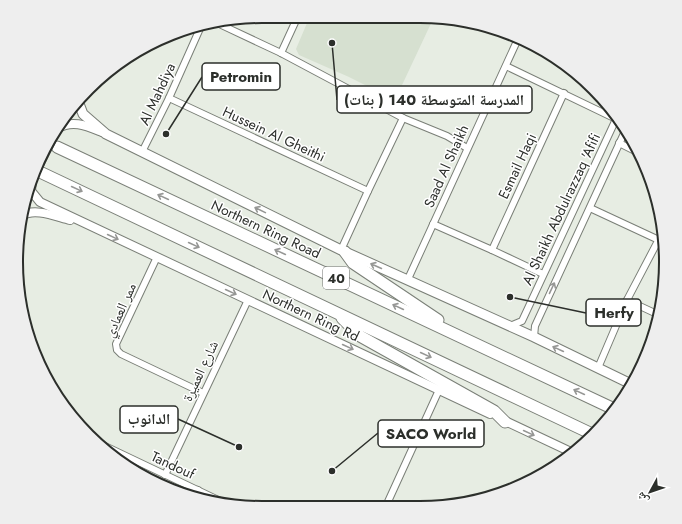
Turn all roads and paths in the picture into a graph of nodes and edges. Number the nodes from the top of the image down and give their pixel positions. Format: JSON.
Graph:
{"nodes":[{"id":1,"x":295,"y":23,"type":"edge"},
{"id":2,"x":224,"y":26,"type":"edge"},
{"id":3,"x":199,"y":31,"type":"edge"},
{"id":4,"x":516,"y":43,"type":"edge"},
{"id":5,"x":281,"y":53,"type":"junction"},
{"id":6,"x":506,"y":66,"type":"junction"},
{"id":7,"x":564,"y":93,"type":"junction"},
{"id":8,"x":169,"y":98,"type":"junction"},
{"id":9,"x":80,"y":106,"type":"edge"},
{"id":10,"x":608,"y":114,"type":"edge"},
{"id":11,"x":403,"y":118,"type":"junction"},
{"id":12,"x":614,"y":122,"type":"edge"},
{"id":13,"x":66,"y":124,"type":"edge"},
{"id":14,"x":106,"y":134,"type":"junction"},
{"id":15,"x":623,"y":136,"type":"edge"},
{"id":16,"x":619,"y":143,"type":"junction"},
{"id":17,"x":57,"y":147,"type":"dead end"},
{"id":18,"x":467,"y":148,"type":"junction"},
{"id":19,"x":630,"y":148,"type":"edge"},
{"id":20,"x":142,"y":152,"type":"junction"},
{"id":21,"x":38,"y":178,"type":"edge"},
{"id":22,"x":368,"y":192,"type":"junction"},
{"id":23,"x":33,"y":194,"type":"edge"},
{"id":24,"x":590,"y":208,"type":"junction"},
{"id":25,"x":28,"y":214,"type":"edge"},
{"id":26,"x":434,"y":224,"type":"junction"},
{"id":27,"x":90,"y":226,"type":"junction"},
{"id":28,"x":658,"y":239,"type":"edge"},
{"id":29,"x":658,"y":244,"type":"edge"},
{"id":30,"x":492,"y":250,"type":"junction"},
{"id":31,"x":343,"y":251,"type":"junction"},
{"id":32,"x":157,"y":257,"type":"junction"},
{"id":33,"x":543,"y":274,"type":"junction"},
{"id":34,"x":408,"y":279,"type":"junction"},
{"id":35,"x":248,"y":300,"type":"junction"},
{"id":36,"x":627,"y":300,"type":"junction"},
{"id":37,"x":653,"y":312,"type":"edge"},
{"id":38,"x":337,"y":313,"type":"junction"},
{"id":39,"x":522,"y":321,"type":"junction"},
{"id":40,"x":510,"y":326,"type":"junction"},
{"id":41,"x":535,"y":326,"type":"junction"},
{"id":42,"x":456,"y":334,"type":"junction"},
{"id":43,"x":534,"y":337,"type":"junction"},
{"id":44,"x":598,"y":368,"type":"junction"},
{"id":45,"x":627,"y":382,"type":"edge"},
{"id":46,"x":439,"y":390,"type":"junction"},
{"id":47,"x":203,"y":393,"type":"junction"},
{"id":48,"x":610,"y":407,"type":"edge"},
{"id":49,"x":505,"y":422,"type":"junction"},
{"id":50,"x":588,"y":432,"type":"edge"},
{"id":51,"x":567,"y":450,"type":"edge"},
{"id":52,"x":116,"y":451,"type":"edge"},
{"id":53,"x":165,"y":475,"type":"junction"},
{"id":54,"x":198,"y":490,"type":"joint"},
{"id":55,"x":207,"y":494,"type":"edge"},
{"id":56,"x":388,"y":501,"type":"edge"}],
"edges":[{"from":1,"to":5,"type":"street"},
{"from":2,"to":5,"type":"street"},
{"from":3,"to":8,"type":"street","name":"Al Mahdiya"},
{"from":4,"to":6,"type":"street","name":"Saad Al Shaikh"},
{"from":5,"to":11,"type":"street"},
{"from":6,"to":7,"type":"street"},
{"from":6,"to":18,"type":"street","name":"Saad Al Shaikh"},
{"from":7,"to":10,"type":"street"},
{"from":7,"to":30,"type":"street","name":"Esmail Haqi"},
{"from":8,"to":20,"type":"street","name":"Al Mahdiya"},
{"from":8,"to":22,"type":"street","name":"Hussein Al Gheithi"},
{"from":9,"to":14,"type":"main road"},
{"from":11,"to":18,"type":"street"},
{"from":11,"to":22,"type":"street"},
{"from":12,"to":33,"type":"street","name":"Al Shaikh Abdulrazzaq 'Afifi"},
{"from":13,"to":14,"type":"street"},
{"from":14,"to":20,"type":"main road"},
{"from":15,"to":16,"type":"street","name":"Al Shaikh Abdulrazzaq 'Afifi"},
{"from":16,"to":19,"type":"street"},
{"from":16,"to":24,"type":"street","name":"Al Shaikh Abdulrazzaq 'Afifi"},
{"from":42,"to":17,"type":"highway","name":"Northern Ring Road","number":"40","one_way":true},
{"from":18,"to":26,"type":"street","name":"Saad Al Shaikh"},
{"from":31,"to":20,"type":"main road","one_way":true},
{"from":21,"to":38,"type":"highway","number":"40","one_way":true},
{"from":22,"to":31,"type":"street"},
{"from":23,"to":27,"type":"street","name":"Northern Ring Rd"},
{"from":24,"to":28,"type":"street"},
{"from":41,"to":24,"type":"street","name":"Al Shaikh Abdulrazzaq 'Afifi","one_way":true},
{"from":25,"to":27,"type":"street"},
{"from":26,"to":30,"type":"street"},
{"from":26,"to":34,"type":"street","name":"Saad Al Shaikh"},
{"from":27,"to":32,"type":"street","name":"Northern Ring Rd","one_way":true},
{"from":29,"to":36,"type":"street"},
{"from":30,"to":33,"type":"street"},
{"from":34,"to":31,"type":"main road","one_way":true},
{"from":31,"to":42,"type":"highway"},
{"from":32,"to":35,"type":"street","name":"Northern Ring Rd","one_way":true},
{"from":32,"to":47,"type":"street","name":"ممر العمادي"},
{"from":33,"to":39,"type":"street","name":"Al Shaikh Abdulrazzaq 'Afifi"},
{"from":34,"to":40,"type":"main road"},
{"from":35,"to":46,"type":"street","name":"Northern Ring Rd","one_way":true},
{"from":35,"to":47,"type":"street","name":"شارع العميرة"},
{"from":36,"to":37,"type":"street"},
{"from":36,"to":44,"type":"street"},
{"from":38,"to":49,"type":"highway"},
{"from":38,"to":50,"type":"highway","number":"40","one_way":true},
{"from":39,"to":40,"type":"street"},
{"from":39,"to":41,"type":"street"},
{"from":40,"to":43,"type":"main road"},
{"from":41,"to":43,"type":"street","name":"Al Shaikh Abdulrazzaq 'Afifi"},
{"from":48,"to":42,"type":"highway","name":"Northern Ring Road","number":"40","one_way":true},
{"from":44,"to":43,"type":"main road","one_way":true},
{"from":44,"to":45,"type":"main road"},
{"from":46,"to":49,"type":"street","name":"Northern Ring Rd"},
{"from":46,"to":56,"type":"street"},
{"from":47,"to":53,"type":"street","name":"شارع العميرة"},
{"from":49,"to":51,"type":"street","name":"Northern Ring Rd","one_way":true},
{"from":52,"to":53,"type":"street","name":"Tandouf"},
{"from":53,"to":54,"type":"street","name":"Tandouf"},
{"from":54,"to":55,"type":"street","name":"Tandouf"}]}
